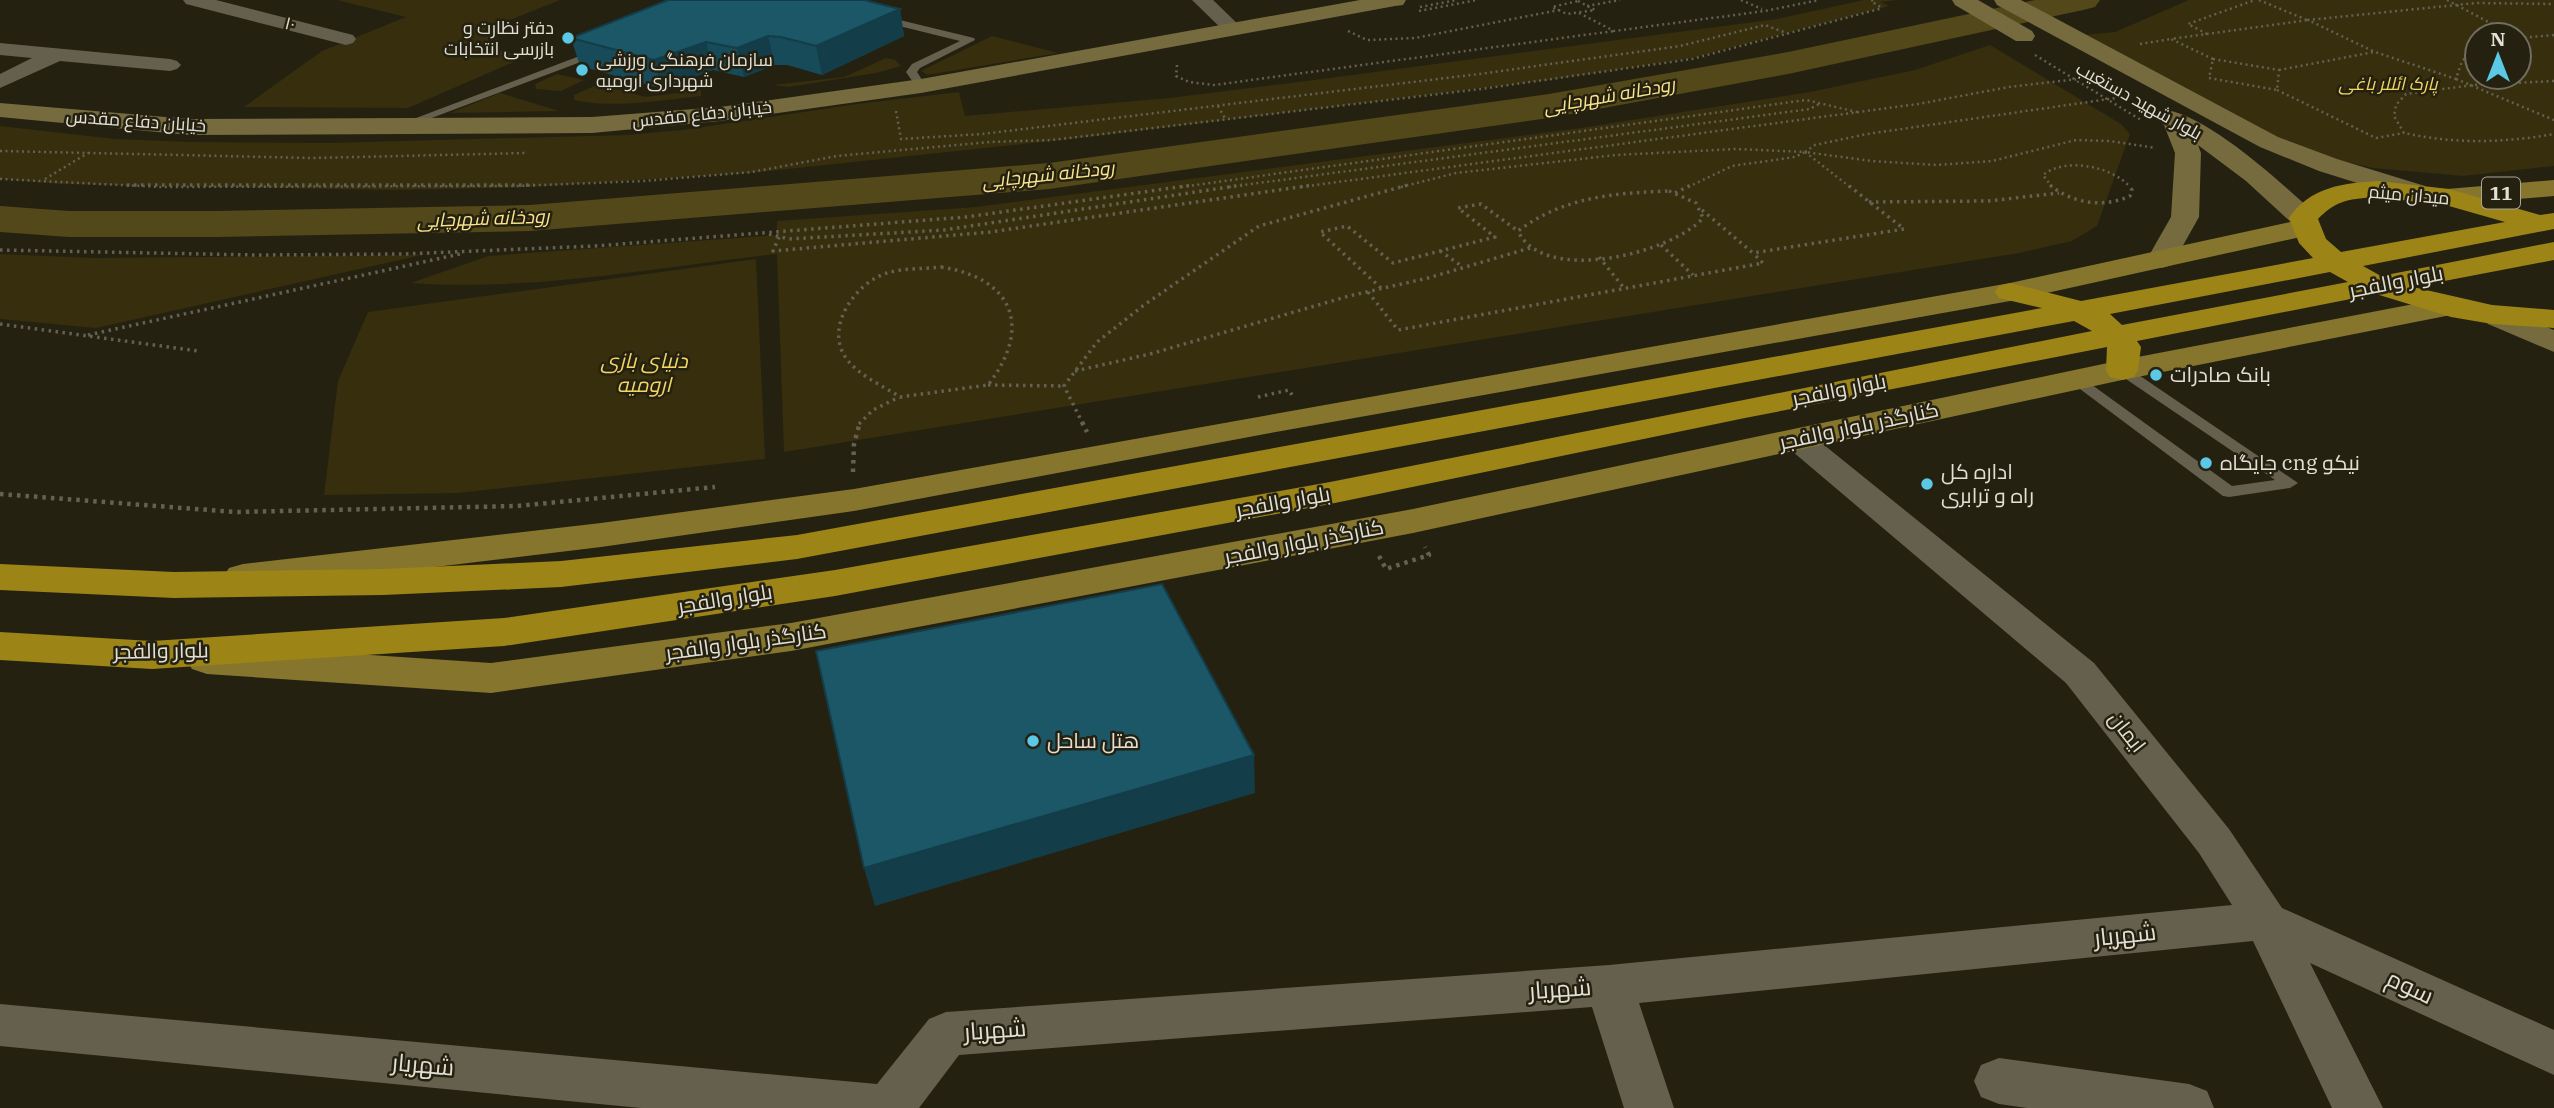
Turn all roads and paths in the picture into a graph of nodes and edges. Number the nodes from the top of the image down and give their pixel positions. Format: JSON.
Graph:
{"nodes":[{"id":1,"x":193,"y":0,"type":"edge"},
{"id":2,"x":1202,"y":0,"type":"edge"},
{"id":3,"x":1477,"y":0,"type":"edge"},
{"id":4,"x":1553,"y":0,"type":"edge"},
{"id":5,"x":1620,"y":0,"type":"edge"},
{"id":6,"x":1741,"y":0,"type":"edge"},
{"id":7,"x":1819,"y":0,"type":"edge"},
{"id":8,"x":1873,"y":0,"type":"edge"},
{"id":9,"x":1963,"y":0,"type":"edge"},
{"id":10,"x":2005,"y":0,"type":"edge"},
{"id":11,"x":2257,"y":0,"type":"edge"},
{"id":12,"x":2447,"y":0,"type":"edge"},
{"id":13,"x":1563,"y":4,"type":"junction"},
{"id":14,"x":2554,"y":4,"type":"edge"},
{"id":15,"x":2454,"y":5,"type":"junction"},
{"id":16,"x":1404,"y":6,"type":"edge"},
{"id":17,"x":1586,"y":6,"type":"junction"},
{"id":18,"x":1559,"y":10,"type":"junction"},
{"id":19,"x":1765,"y":11,"type":"junction"},
{"id":20,"x":1579,"y":13,"type":"junction"},
{"id":21,"x":867,"y":15,"type":"edge"},
{"id":22,"x":2308,"y":20,"type":"junction"},
{"id":23,"x":2485,"y":21,"type":"edge"},
{"id":24,"x":1355,"y":29,"type":"dead end"},
{"id":25,"x":1234,"y":30,"type":"junction"},
{"id":26,"x":1614,"y":31,"type":"junction"},
{"id":27,"x":1790,"y":34,"type":"junction"},
{"id":28,"x":2207,"y":34,"type":"junction"},
{"id":29,"x":2554,"y":35,"type":"edge"},
{"id":30,"x":2533,"y":37,"type":"edge"},
{"id":31,"x":346,"y":38,"type":"dead end"},
{"id":32,"x":609,"y":48,"type":"edge"},
{"id":33,"x":0,"y":49,"type":"edge"},
{"id":34,"x":2039,"y":49,"type":"junction"},
{"id":35,"x":2375,"y":52,"type":"junction"},
{"id":36,"x":58,"y":54,"type":"junction"},
{"id":37,"x":2213,"y":58,"type":"junction"},
{"id":38,"x":1183,"y":59,"type":"dead end"},
{"id":39,"x":2463,"y":60,"type":"edge"},
{"id":40,"x":170,"y":65,"type":"dead end"},
{"id":41,"x":2279,"y":69,"type":"junction"},
{"id":42,"x":2456,"y":79,"type":"junction"},
{"id":43,"x":2463,"y":81,"type":"edge"},
{"id":44,"x":2554,"y":81,"type":"edge"},
{"id":45,"x":0,"y":82,"type":"edge"},
{"id":46,"x":2533,"y":82,"type":"edge"},
{"id":47,"x":921,"y":86,"type":"junction"},
{"id":48,"x":2463,"y":86,"type":"edge"},
{"id":49,"x":2101,"y":88,"type":"junction"},
{"id":50,"x":2277,"y":90,"type":"junction"},
{"id":51,"x":2487,"y":91,"type":"edge"},
{"id":52,"x":1822,"y":103,"type":"junction"},
{"id":53,"x":1218,"y":106,"type":"junction"},
{"id":54,"x":896,"y":108,"type":"dead end"},
{"id":55,"x":0,"y":110,"type":"edge"},
{"id":56,"x":1857,"y":112,"type":"junction"},
{"id":57,"x":1708,"y":116,"type":"junction"},
{"id":58,"x":1226,"y":120,"type":"junction"},
{"id":59,"x":2554,"y":120,"type":"edge"},
{"id":60,"x":1716,"y":122,"type":"junction"},
{"id":61,"x":2147,"y":124,"type":"dead end"},
{"id":62,"x":395,"y":128,"type":"junction"},
{"id":63,"x":2167,"y":130,"type":"junction"},
{"id":64,"x":2404,"y":133,"type":"junction"},
{"id":65,"x":2554,"y":134,"type":"edge"},
{"id":66,"x":2159,"y":149,"type":"junction"},
{"id":67,"x":1805,"y":152,"type":"junction"},
{"id":68,"x":89,"y":153,"type":"dead end"},
{"id":69,"x":2159,"y":159,"type":"dead end"},
{"id":70,"x":0,"y":178,"type":"edge"},
{"id":71,"x":43,"y":181,"type":"junction"},
{"id":72,"x":2554,"y":188,"type":"edge"},
{"id":73,"x":2415,"y":192,"type":"junction"},
{"id":74,"x":1675,"y":193,"type":"junction"},
{"id":75,"x":2060,"y":193,"type":"junction"},
{"id":76,"x":1105,"y":196,"type":"junction"},
{"id":77,"x":2447,"y":197,"type":"junction"},
{"id":78,"x":1869,"y":202,"type":"junction"},
{"id":79,"x":1108,"y":205,"type":"junction"},
{"id":80,"x":1702,"y":210,"type":"junction"},
{"id":81,"x":2554,"y":221,"type":"edge"},
{"id":82,"x":2303,"y":223,"type":"junction"},
{"id":83,"x":1518,"y":231,"type":"junction"},
{"id":84,"x":2554,"y":231,"type":"edge"},
{"id":85,"x":768,"y":233,"type":"junction"},
{"id":86,"x":779,"y":237,"type":"junction"},
{"id":87,"x":1661,"y":245,"type":"junction"},
{"id":88,"x":1530,"y":248,"type":"junction"},
{"id":89,"x":0,"y":250,"type":"edge"},
{"id":90,"x":1440,"y":251,"type":"junction"},
{"id":91,"x":2554,"y":251,"type":"edge"},
{"id":92,"x":470,"y":252,"type":"junction"},
{"id":93,"x":1753,"y":253,"type":"junction"},
{"id":94,"x":1598,"y":256,"type":"junction"},
{"id":95,"x":2162,"y":259,"type":"junction"},
{"id":96,"x":1464,"y":267,"type":"junction"},
{"id":97,"x":1693,"y":275,"type":"junction"},
{"id":98,"x":1381,"y":288,"type":"junction"},
{"id":99,"x":1625,"y":288,"type":"junction"},
{"id":100,"x":1367,"y":292,"type":"junction"},
{"id":101,"x":2010,"y":292,"type":"junction"},
{"id":102,"x":2445,"y":307,"type":"junction"},
{"id":103,"x":2499,"y":317,"type":"junction"},
{"id":104,"x":2554,"y":319,"type":"edge"},
{"id":105,"x":0,"y":324,"type":"edge"},
{"id":106,"x":88,"y":335,"type":"junction"},
{"id":107,"x":2554,"y":342,"type":"edge"},
{"id":108,"x":198,"y":351,"type":"dead end"},
{"id":109,"x":2122,"y":370,"type":"junction"},
{"id":110,"x":1075,"y":371,"type":"junction"},
{"id":111,"x":2076,"y":380,"type":"junction"},
{"id":112,"x":988,"y":385,"type":"junction"},
{"id":113,"x":1064,"y":386,"type":"junction"},
{"id":114,"x":1289,"y":390,"type":"dead end"},
{"id":115,"x":1304,"y":394,"type":"dead end"},
{"id":116,"x":900,"y":397,"type":"junction"},
{"id":117,"x":1089,"y":437,"type":"junction"},
{"id":118,"x":1797,"y":439,"type":"junction"},
{"id":119,"x":850,"y":481,"type":"junction"},
{"id":120,"x":724,"y":487,"type":"dead end"},
{"id":121,"x":0,"y":494,"type":"edge"},
{"id":122,"x":1429,"y":555,"type":"dead end"},
{"id":123,"x":1386,"y":569,"type":"dead end"},
{"id":124,"x":0,"y":577,"type":"edge"},
{"id":125,"x":174,"y":585,"type":"junction"},
{"id":126,"x":0,"y":646,"type":"edge"},
{"id":127,"x":152,"y":655,"type":"junction"},
{"id":128,"x":2266,"y":921,"type":"junction"},
{"id":129,"x":1609,"y":985,"type":"junction"},
{"id":130,"x":0,"y":1025,"type":"edge"},
{"id":131,"x":2554,"y":1054,"type":"edge"},
{"id":132,"x":1999,"y":1081,"type":"dead end"},
{"id":133,"x":888,"y":1108,"type":"edge"},
{"id":134,"x":1649,"y":1108,"type":"edge"},
{"id":135,"x":2189,"y":1108,"type":"edge"},
{"id":136,"x":2358,"y":1108,"type":"edge"}],
"edges":[{"from":1,"to":31,"type":"street","name":"۱۰"},
{"from":2,"to":25,"type":"street"},
{"from":3,"to":16,"type":"path"},
{"from":4,"to":13,"type":"path"},
{"from":5,"to":17,"type":"path"},
{"from":6,"to":19,"type":"path"},
{"from":7,"to":19,"type":"path"},
{"from":8,"to":27,"type":"path"},
{"from":9,"to":34,"type":"street","name":"بلوار شهید دستغیب"},
{"from":10,"to":73,"type":"street","name":"بلوار شهید دستغیب"},
{"from":11,"to":22,"type":"path"},
{"from":11,"to":28,"type":"path"},
{"from":12,"to":15,"type":"path"},
{"from":13,"to":17,"type":"path"},
{"from":13,"to":18,"type":"path"},
{"from":14,"to":15,"type":"path"},
{"from":15,"to":22,"type":"path"},
{"from":15,"to":23,"type":"path"},
{"from":16,"to":25,"type":"street","name":"خیابان دفاع مقدس"},
{"from":17,"to":20,"type":"path"},
{"from":18,"to":20,"type":"path"},
{"from":18,"to":24,"type":"path"},
{"from":19,"to":26,"type":"path"},
{"from":20,"to":26,"type":"path"},
{"from":21,"to":47,"type":"lane"},
{"from":22,"to":28,"type":"path"},
{"from":22,"to":35,"type":"path"},
{"from":25,"to":47,"type":"street","name":"خیابان دفاع مقدس"},
{"from":26,"to":38,"type":"path"},
{"from":27,"to":53,"type":"path"},
{"from":27,"to":58,"type":"path"},
{"from":28,"to":37,"type":"path"},
{"from":29,"to":30,"type":"path"},
{"from":32,"to":62,"type":"lane"},
{"from":33,"to":36,"type":"street"},
{"from":34,"to":49,"type":"street","name":"بلوار شهید دستغیب"},
{"from":34,"to":49,"type":"path"},
{"from":35,"to":41,"type":"path"},
{"from":35,"to":42,"type":"path"},
{"from":36,"to":40,"type":"street"},
{"from":36,"to":45,"type":"street"},
{"from":37,"to":41,"type":"path"},
{"from":37,"to":50,"type":"path"},
{"from":39,"to":42,"type":"path"},
{"from":41,"to":50,"type":"path"},
{"from":42,"to":43,"type":"path"},
{"from":44,"to":46,"type":"path"},
{"from":47,"to":62,"type":"street","name":"خیابان دفاع مقدس"},
{"from":48,"to":64,"type":"path"},
{"from":49,"to":56,"type":"path"},
{"from":49,"to":61,"type":"path"},
{"from":49,"to":63,"type":"street","name":"بلوار شهید دستغیب"},
{"from":49,"to":67,"type":"path"},
{"from":50,"to":64,"type":"path"},
{"from":51,"to":59,"type":"path"},
{"from":52,"to":56,"type":"path"},
{"from":52,"to":57,"type":"path"},
{"from":52,"to":60,"type":"path"},
{"from":53,"to":54,"type":"path"},
{"from":53,"to":58,"type":"path"},
{"from":55,"to":62,"type":"street","name":"خیابان دفاع مقدس"},
{"from":56,"to":86,"type":"path"},
{"from":57,"to":60,"type":"path"},
{"from":57,"to":76,"type":"path"},
{"from":58,"to":71,"type":"path"},
{"from":60,"to":79,"type":"path"},
{"from":63,"to":66,"type":"path"},
{"from":63,"to":82,"type":"street","name":"بلوار شهید دستغیب"},
{"from":63,"to":95,"type":"street"},
{"from":64,"to":65,"type":"path"},
{"from":66,"to":67,"type":"path"},
{"from":66,"to":69,"type":"path"},
{"from":67,"to":74,"type":"path"},
{"from":67,"to":78,"type":"path"},
{"from":67,"to":110,"type":"path"},
{"from":68,"to":71,"type":"path"},
{"from":70,"to":71,"type":"path"},
{"from":72,"to":77,"type":"main road","number":"11"},
{"from":73,"to":77,"type":"highway","name":"میدان میثم"},
{"from":73,"to":82,"type":"highway","name":"میدان میثم"},
{"from":74,"to":80,"type":"path"},
{"from":74,"to":83,"type":"path"},
{"from":75,"to":75,"type":"path"},
{"from":75,"to":78,"type":"path"},
{"from":76,"to":79,"type":"path"},
{"from":76,"to":85,"type":"path"},
{"from":77,"to":84,"type":"highway","name":"میدان میثم"},
{"from":78,"to":93,"type":"path"},
{"from":79,"to":86,"type":"path"},
{"from":80,"to":87,"type":"path"},
{"from":80,"to":93,"type":"path"},
{"from":81,"to":125,"type":"highway","name":"بلوار والفجر"},
{"from":82,"to":95,"type":"main road"},
{"from":82,"to":102,"type":"highway"},
{"from":83,"to":88,"type":"path"},
{"from":83,"to":90,"type":"path"},
{"from":85,"to":86,"type":"path"},
{"from":85,"to":92,"type":"path"},
{"from":87,"to":94,"type":"path"},
{"from":87,"to":97,"type":"path"},
{"from":88,"to":94,"type":"path"},
{"from":88,"to":96,"type":"path"},
{"from":89,"to":92,"type":"path"},
{"from":90,"to":96,"type":"path"},
{"from":90,"to":98,"type":"path"},
{"from":91,"to":127,"type":"highway","name":"بلوار والفجر"},
{"from":92,"to":106,"type":"path"},
{"from":93,"to":97,"type":"path"},
{"from":94,"to":99,"type":"path"},
{"from":95,"to":101,"type":"main road"},
{"from":96,"to":98,"type":"path"},
{"from":97,"to":99,"type":"path"},
{"from":98,"to":100,"type":"path"},
{"from":99,"to":100,"type":"path"},
{"from":100,"to":110,"type":"path"},
{"from":101,"to":109,"type":"highway"},
{"from":101,"to":117,"type":"main road"},
{"from":102,"to":103,"type":"highway"},
{"from":102,"to":109,"type":"main road","name":"کنارگذر بلوار والفجر"},
{"from":103,"to":104,"type":"highway"},
{"from":103,"to":107,"type":"street"},
{"from":105,"to":106,"type":"path"},
{"from":106,"to":108,"type":"path"},
{"from":109,"to":111,"type":"main road","name":"کنارگذر بلوار والفجر"},
{"from":109,"to":111,"type":"lane"},
{"from":110,"to":113,"type":"path"},
{"from":111,"to":118,"type":"main road","name":"کنارگذر بلوار والفجر"},
{"from":112,"to":113,"type":"path"},
{"from":112,"to":116,"type":"path"},
{"from":112,"to":116,"type":"path"},
{"from":113,"to":117,"type":"path"},
{"from":114,"to":115,"type":"path"},
{"from":116,"to":119,"type":"path"},
{"from":117,"to":119,"type":"main road"},
{"from":118,"to":127,"type":"main road","name":"کنارگذر بلوار والفجر"},
{"from":118,"to":128,"type":"street","name":"ایمان"},
{"from":119,"to":125,"type":"main road"},
{"from":120,"to":121,"type":"path"},
{"from":122,"to":123,"type":"path"},
{"from":124,"to":125,"type":"highway","name":"بلوار والفجر"},
{"from":126,"to":127,"type":"highway","name":"بلوار والفجر"},
{"from":128,"to":129,"type":"street","name":"شهریار"},
{"from":128,"to":131,"type":"street","name":"سوم"},
{"from":128,"to":136,"type":"street","name":"ایمان"},
{"from":129,"to":133,"type":"street","name":"شهریار"},
{"from":129,"to":134,"type":"street"},
{"from":130,"to":133,"type":"street","name":"شهریار"},
{"from":132,"to":135,"type":"street"}]}
